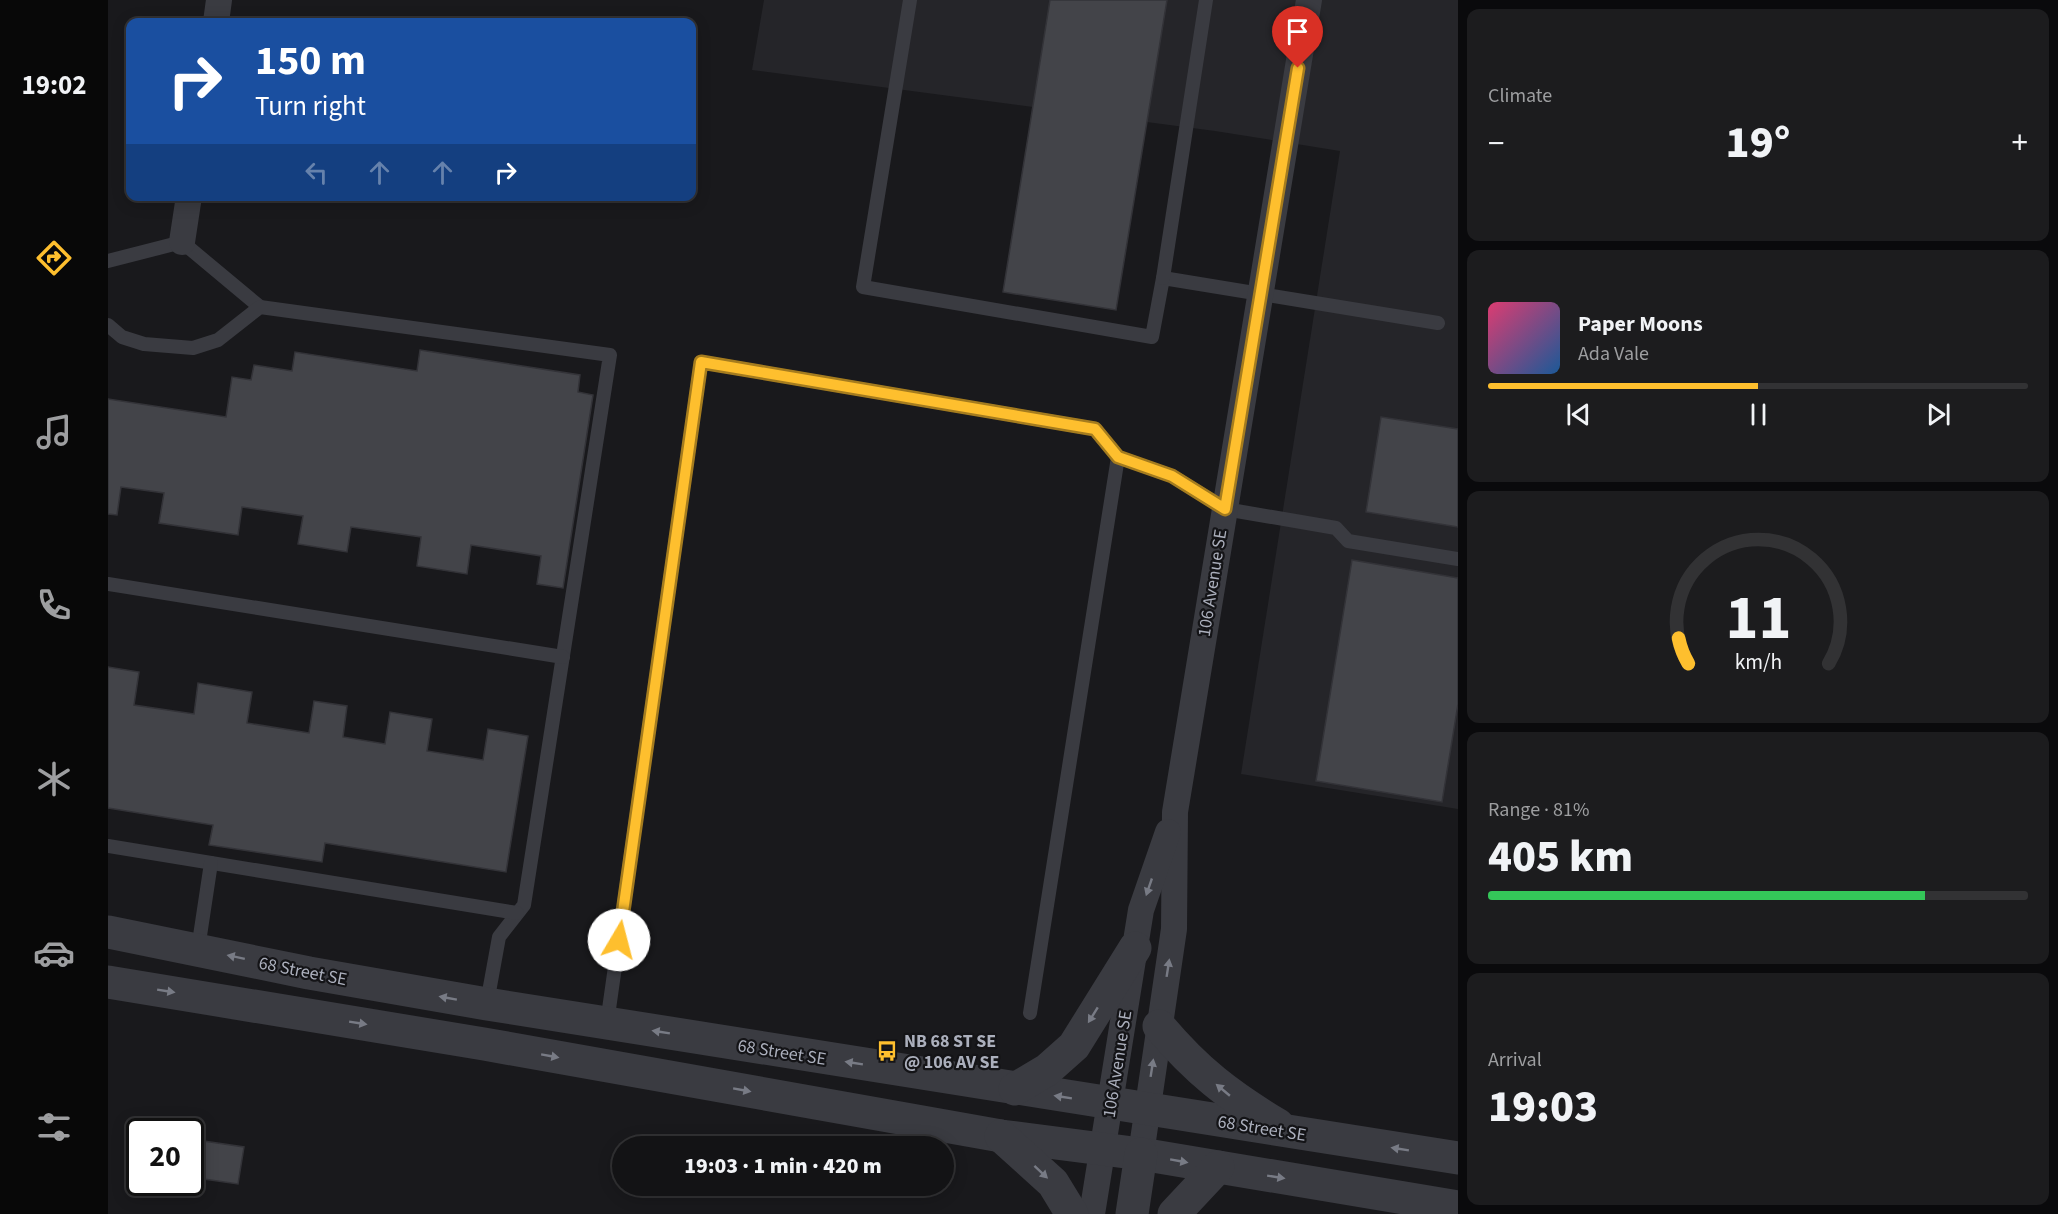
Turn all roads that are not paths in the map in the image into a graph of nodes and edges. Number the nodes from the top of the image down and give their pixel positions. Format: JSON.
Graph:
{"nodes":[{"id":1,"x":219,"y":0,"type":"edge"},
{"id":2,"x":910,"y":0,"type":"edge"},
{"id":3,"x":1206,"y":0,"type":"edge"},
{"id":4,"x":1309,"y":0,"type":"edge"},
{"id":5,"x":217,"y":18,"type":"edge"},
{"id":6,"x":188,"y":201,"type":"edge"},
{"id":7,"x":182,"y":242,"type":"junction"},
{"id":8,"x":108,"y":261,"type":"edge"},
{"id":9,"x":1163,"y":278,"type":"junction"},
{"id":10,"x":1260,"y":292,"type":"junction"},
{"id":11,"x":260,"y":307,"type":"junction"},
{"id":12,"x":1438,"y":323,"type":"dead end"},
{"id":13,"x":108,"y":325,"type":"edge"},
{"id":14,"x":1118,"y":457,"type":"junction"},
{"id":15,"x":1225,"y":509,"type":"junction"},
{"id":16,"x":1458,"y":559,"type":"edge"},
{"id":17,"x":108,"y":584,"type":"edge"},
{"id":18,"x":563,"y":657,"type":"junction"},
{"id":19,"x":1175,"y":812,"type":"junction"},
{"id":20,"x":108,"y":846,"type":"edge"},
{"id":21,"x":211,"y":863,"type":"junction"},
{"id":22,"x":517,"y":913,"type":"junction"},
{"id":23,"x":108,"y":932,"type":"edge"},
{"id":24,"x":1135,"y":948,"type":"junction"},
{"id":25,"x":198,"y":949,"type":"junction"},
{"id":26,"x":108,"y":982,"type":"edge"},
{"id":27,"x":487,"y":1004,"type":"junction"},
{"id":28,"x":1030,"y":1013,"type":"dead end"},
{"id":29,"x":607,"y":1024,"type":"junction"},
{"id":30,"x":1159,"y":1026,"type":"junction"},
{"id":31,"x":1016,"y":1089,"type":"junction"},
{"id":32,"x":1110,"y":1104,"type":"junction"},
{"id":33,"x":1146,"y":1110,"type":"junction"},
{"id":34,"x":1290,"y":1132,"type":"junction"},
{"id":35,"x":1001,"y":1136,"type":"junction"},
{"id":36,"x":1103,"y":1149,"type":"junction"},
{"id":37,"x":1141,"y":1154,"type":"junction"},
{"id":38,"x":1458,"y":1158,"type":"edge"},
{"id":39,"x":1218,"y":1167,"type":"junction"},
{"id":40,"x":1458,"y":1208,"type":"edge"},
{"id":41,"x":1072,"y":1214,"type":"edge"},
{"id":42,"x":1092,"y":1214,"type":"edge"},
{"id":43,"x":1131,"y":1214,"type":"edge"},
{"id":44,"x":1174,"y":1214,"type":"edge"}],
"edges":[{"from":1,"to":5,"type":"street"},
{"from":2,"to":9,"type":"lane"},
{"from":3,"to":9,"type":"lane"},
{"from":4,"to":10,"type":"street","name":"106 Avenue SE"},
{"from":6,"to":7,"type":"street"},
{"from":7,"to":8,"type":"lane"},
{"from":7,"to":11,"type":"lane"},
{"from":9,"to":10,"type":"lane"},
{"from":10,"to":12,"type":"lane"},
{"from":10,"to":15,"type":"street","name":"106 Avenue SE"},
{"from":11,"to":13,"type":"lane"},
{"from":11,"to":18,"type":"lane"},
{"from":14,"to":15,"type":"lane"},
{"from":14,"to":28,"type":"lane"},
{"from":14,"to":29,"type":"lane"},
{"from":15,"to":16,"type":"lane"},
{"from":15,"to":19,"type":"street","name":"106 Avenue SE"},
{"from":17,"to":18,"type":"lane"},
{"from":18,"to":22,"type":"lane"},
{"from":19,"to":24,"type":"street","name":"106 Avenue SE","one_way":true},
{"from":30,"to":19,"type":"street","name":"106 Avenue SE","one_way":true},
{"from":20,"to":21,"type":"lane"},
{"from":21,"to":22,"type":"lane"},
{"from":21,"to":25,"type":"lane"},
{"from":22,"to":27,"type":"lane"},
{"from":23,"to":25,"type":"street","name":"68 Street SE"},
{"from":24,"to":31,"type":"street","one_way":true},
{"from":24,"to":32,"type":"street","name":"106 Avenue SE"},
{"from":27,"to":25,"type":"street","name":"68 Street SE","one_way":true},
{"from":26,"to":35,"type":"street","one_way":true},
{"from":27,"to":29,"type":"street","name":"68 Street SE"},
{"from":31,"to":29,"type":"street","name":"68 Street SE","one_way":true},
{"from":33,"to":30,"type":"street","name":"106 Avenue SE","one_way":true},
{"from":34,"to":30,"type":"street","one_way":true},
{"from":32,"to":31,"type":"street","name":"68 Street SE","one_way":true},
{"from":32,"to":33,"type":"street","name":"68 Street SE"},
{"from":32,"to":36,"type":"street","name":"106 Avenue SE"},
{"from":33,"to":34,"type":"street","name":"68 Street SE"},
{"from":33,"to":37,"type":"street","name":"106 Avenue SE"},
{"from":38,"to":34,"type":"street","name":"68 Street SE","one_way":true},
{"from":35,"to":36,"type":"street"},
{"from":35,"to":41,"type":"street","one_way":true},
{"from":36,"to":37,"type":"street"},
{"from":36,"to":42,"type":"street","name":"106 Avenue SE"},
{"from":37,"to":39,"type":"street","one_way":true},
{"from":37,"to":43,"type":"street","name":"106 Avenue SE"},
{"from":39,"to":40,"type":"street","one_way":true},
{"from":39,"to":44,"type":"street"}]}
